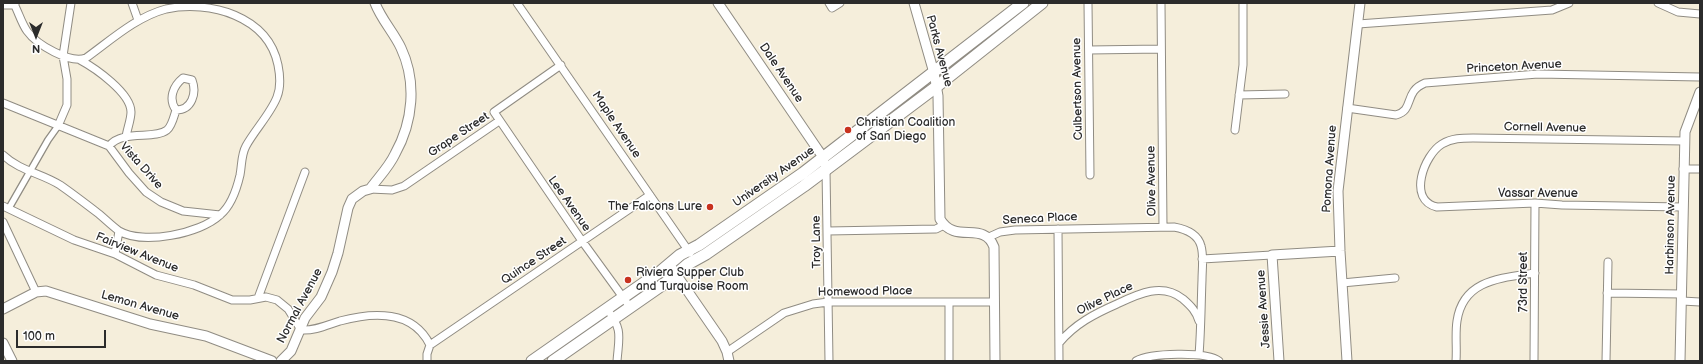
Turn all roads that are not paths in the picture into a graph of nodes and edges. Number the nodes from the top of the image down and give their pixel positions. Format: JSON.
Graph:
{"nodes":[{"id":1,"x":71,"y":3,"type":"edge"},
{"id":2,"x":132,"y":3,"type":"edge"},
{"id":3,"x":375,"y":3,"type":"edge"},
{"id":4,"x":517,"y":3,"type":"edge"},
{"id":5,"x":718,"y":3,"type":"edge"},
{"id":6,"x":840,"y":3,"type":"edge"},
{"id":7,"x":914,"y":3,"type":"edge"},
{"id":8,"x":1023,"y":3,"type":"edge"},
{"id":9,"x":1042,"y":3,"type":"edge"},
{"id":10,"x":1088,"y":3,"type":"edge"},
{"id":11,"x":1161,"y":3,"type":"edge"},
{"id":12,"x":1243,"y":3,"type":"edge"},
{"id":13,"x":1360,"y":3,"type":"edge"},
{"id":14,"x":1569,"y":3,"type":"edge"},
{"id":15,"x":1658,"y":3,"type":"edge"},
{"id":16,"x":15,"y":4,"type":"edge"},
{"id":17,"x":3,"y":5,"type":"edge"},
{"id":18,"x":830,"y":6,"type":"edge"},
{"id":19,"x":1700,"y":14,"type":"edge"},
{"id":20,"x":138,"y":20,"type":"junction"},
{"id":21,"x":1358,"y":24,"type":"junction"},
{"id":22,"x":1162,"y":49,"type":"junction"},
{"id":23,"x":1089,"y":50,"type":"junction"},
{"id":24,"x":63,"y":56,"type":"junction"},
{"id":25,"x":80,"y":60,"type":"junction"},
{"id":26,"x":561,"y":65,"type":"junction"},
{"id":27,"x":934,"y":73,"type":"junction"},
{"id":28,"x":1700,"y":77,"type":"edge"},
{"id":29,"x":936,"y":86,"type":"junction"},
{"id":30,"x":1700,"y":92,"type":"edge"},
{"id":31,"x":1285,"y":94,"type":"dead end"},
{"id":32,"x":1238,"y":95,"type":"junction"},
{"id":33,"x":3,"y":103,"type":"edge"},
{"id":34,"x":1347,"y":108,"type":"junction"},
{"id":35,"x":176,"y":110,"type":"dead end"},
{"id":36,"x":499,"y":121,"type":"junction"},
{"id":37,"x":58,"y":126,"type":"junction"},
{"id":38,"x":1235,"y":130,"type":"dead end"},
{"id":39,"x":126,"y":137,"type":"junction"},
{"id":40,"x":1684,"y":141,"type":"junction"},
{"id":41,"x":109,"y":146,"type":"junction"},
{"id":42,"x":3,"y":155,"type":"edge"},
{"id":43,"x":823,"y":157,"type":"junction"},
{"id":44,"x":1683,"y":169,"type":"junction"},
{"id":45,"x":1700,"y":169,"type":"edge"},
{"id":46,"x":826,"y":170,"type":"junction"},
{"id":47,"x":29,"y":172,"type":"junction"},
{"id":48,"x":305,"y":172,"type":"dead end"},
{"id":49,"x":1422,"y":172,"type":"joint"},
{"id":50,"x":1090,"y":175,"type":"dead end"},
{"id":51,"x":370,"y":189,"type":"junction"},
{"id":52,"x":650,"y":195,"type":"junction"},
{"id":53,"x":1535,"y":203,"type":"junction"},
{"id":54,"x":6,"y":207,"type":"edge"},
{"id":55,"x":1683,"y":207,"type":"junction"},
{"id":56,"x":220,"y":215,"type":"junction"},
{"id":57,"x":3,"y":222,"type":"edge"},
{"id":58,"x":944,"y":225,"type":"junction"},
{"id":59,"x":1163,"y":228,"type":"junction"},
{"id":60,"x":1058,"y":229,"type":"junction"},
{"id":61,"x":119,"y":231,"type":"junction"},
{"id":62,"x":828,"y":231,"type":"junction"},
{"id":63,"x":989,"y":237,"type":"junction"},
{"id":64,"x":582,"y":241,"type":"junction"},
{"id":65,"x":688,"y":250,"type":"junction"},
{"id":66,"x":1340,"y":251,"type":"junction"},
{"id":67,"x":115,"y":254,"type":"junction"},
{"id":68,"x":1272,"y":255,"type":"junction"},
{"id":69,"x":1202,"y":259,"type":"junction"},
{"id":70,"x":694,"y":260,"type":"junction"},
{"id":71,"x":1608,"y":262,"type":"dead end"},
{"id":72,"x":669,"y":264,"type":"junction"},
{"id":73,"x":1535,"y":273,"type":"junction"},
{"id":74,"x":676,"y":274,"type":"junction"},
{"id":75,"x":1396,"y":278,"type":"dead end"},
{"id":76,"x":1342,"y":282,"type":"junction"},
{"id":77,"x":36,"y":292,"type":"junction"},
{"id":78,"x":1607,"y":293,"type":"junction"},
{"id":79,"x":624,"y":297,"type":"junction"},
{"id":80,"x":258,"y":298,"type":"junction"},
{"id":81,"x":1682,"y":298,"type":"junction"},
{"id":82,"x":828,"y":302,"type":"junction"},
{"id":83,"x":949,"y":302,"type":"junction"},
{"id":84,"x":994,"y":302,"type":"junction"},
{"id":85,"x":1700,"y":302,"type":"edge"},
{"id":86,"x":630,"y":307,"type":"junction"},
{"id":87,"x":3,"y":309,"type":"edge"},
{"id":88,"x":607,"y":309,"type":"junction"},
{"id":89,"x":614,"y":318,"type":"junction"},
{"id":90,"x":1201,"y":325,"type":"junction"},
{"id":91,"x":301,"y":330,"type":"junction"},
{"id":92,"x":3,"y":343,"type":"edge"},
{"id":93,"x":1059,"y":343,"type":"junction"},
{"id":94,"x":430,"y":345,"type":"junction"},
{"id":95,"x":1199,"y":355,"type":"junction"},
{"id":96,"x":728,"y":357,"type":"edge"},
{"id":97,"x":283,"y":360,"type":"edge"},
{"id":98,"x":12,"y":361,"type":"edge"},
{"id":99,"x":272,"y":361,"type":"edge"},
{"id":100,"x":427,"y":361,"type":"edge"},
{"id":101,"x":532,"y":361,"type":"edge"},
{"id":102,"x":553,"y":361,"type":"edge"},
{"id":103,"x":617,"y":361,"type":"edge"},
{"id":104,"x":829,"y":361,"type":"edge"},
{"id":105,"x":949,"y":361,"type":"edge"},
{"id":106,"x":994,"y":361,"type":"edge"},
{"id":107,"x":1059,"y":361,"type":"edge"},
{"id":108,"x":1136,"y":361,"type":"edge"},
{"id":109,"x":1219,"y":361,"type":"edge"},
{"id":110,"x":1279,"y":361,"type":"edge"},
{"id":111,"x":1347,"y":361,"type":"edge"},
{"id":112,"x":1456,"y":361,"type":"edge"},
{"id":113,"x":1534,"y":361,"type":"edge"},
{"id":114,"x":1606,"y":361,"type":"edge"},
{"id":115,"x":1680,"y":361,"type":"edge"}],
"edges":[{"from":1,"to":24,"type":"street"},
{"from":2,"to":20,"type":"street"},
{"from":3,"to":51,"type":"street","name":"Normal Avenue"},
{"from":4,"to":26,"type":"street","name":"Maple Avenue"},
{"from":5,"to":43,"type":"street","name":"Dale Avenue"},
{"from":6,"to":18,"type":"street"},
{"from":7,"to":27,"type":"street","name":"Parks Avenue"},
{"from":8,"to":27,"type":"main road","name":"University Avenue"},
{"from":9,"to":29,"type":"main road","name":"University Avenue"},
{"from":10,"to":23,"type":"street","name":"Culbertson Avenue"},
{"from":11,"to":22,"type":"street","name":"Olive Avenue"},
{"from":12,"to":32,"type":"street"},
{"from":13,"to":21,"type":"street","name":"Pomona Avenue"},
{"from":14,"to":21,"type":"street"},
{"from":15,"to":19,"type":"street"},
{"from":16,"to":17,"type":"street"},
{"from":16,"to":24,"type":"street"},
{"from":20,"to":25,"type":"street"},
{"from":20,"to":56,"type":"street"},
{"from":21,"to":34,"type":"street","name":"Pomona Avenue"},
{"from":22,"to":23,"type":"street"},
{"from":22,"to":59,"type":"street","name":"Olive Avenue"},
{"from":23,"to":50,"type":"street","name":"Culbertson Avenue"},
{"from":24,"to":25,"type":"street"},
{"from":24,"to":37,"type":"street"},
{"from":25,"to":39,"type":"street"},
{"from":26,"to":36,"type":"street","name":"Grape Street"},
{"from":26,"to":52,"type":"street","name":"Maple Avenue"},
{"from":27,"to":29,"type":"street","name":"Parks Avenue"},
{"from":27,"to":43,"type":"main road","name":"University Avenue"},
{"from":28,"to":34,"type":"street","name":"Princeton Avenue"},
{"from":29,"to":46,"type":"main road","name":"University Avenue"},
{"from":29,"to":58,"type":"street","name":"Parks Avenue"},
{"from":30,"to":40,"type":"street","name":"Harbinson Avenue"},
{"from":31,"to":32,"type":"street"},
{"from":32,"to":38,"type":"street"},
{"from":33,"to":37,"type":"street","name":"Vista Drive"},
{"from":34,"to":66,"type":"street","name":"Pomona Avenue"},
{"from":35,"to":39,"type":"street"},
{"from":36,"to":51,"type":"street","name":"Grape Street"},
{"from":36,"to":64,"type":"street","name":"Lee Avenue"},
{"from":37,"to":41,"type":"street","name":"Vista Drive"},
{"from":37,"to":47,"type":"street"},
{"from":39,"to":41,"type":"street"},
{"from":40,"to":44,"type":"street","name":"Harbinson Avenue"},
{"from":40,"to":49,"type":"street","name":"Cornell Avenue"},
{"from":41,"to":56,"type":"street","name":"Vista Drive"},
{"from":42,"to":47,"type":"street"},
{"from":43,"to":46,"type":"street"},
{"from":43,"to":65,"type":"main road","name":"University Avenue"},
{"from":44,"to":45,"type":"street"},
{"from":44,"to":55,"type":"street","name":"Harbinson Avenue"},
{"from":46,"to":62,"type":"street","name":"Troy Lane"},
{"from":46,"to":70,"type":"main road","name":"University Avenue"},
{"from":47,"to":54,"type":"street"},
{"from":47,"to":61,"type":"street"},
{"from":48,"to":80,"type":"street"},
{"from":49,"to":53,"type":"street","name":"Vassar Avenue"},
{"from":51,"to":91,"type":"street","name":"Normal Avenue"},
{"from":52,"to":64,"type":"street","name":"Quince Street"},
{"from":52,"to":65,"type":"street","name":"Maple Avenue"},
{"from":53,"to":55,"type":"street","name":"Vassar Avenue"},
{"from":53,"to":73,"type":"street","name":"73rd Street"},
{"from":54,"to":67,"type":"street","name":"Fairview Avenue"},
{"from":55,"to":81,"type":"street","name":"Harbinson Avenue"},
{"from":56,"to":61,"type":"street"},
{"from":57,"to":77,"type":"street"},
{"from":58,"to":62,"type":"street"},
{"from":58,"to":63,"type":"street","name":"Seneca Place"},
{"from":59,"to":60,"type":"street","name":"Seneca Place"},
{"from":59,"to":69,"type":"street","name":"Olive Avenue"},
{"from":60,"to":63,"type":"street","name":"Seneca Place"},
{"from":60,"to":93,"type":"street"},
{"from":61,"to":67,"type":"street"},
{"from":62,"to":82,"type":"street","name":"Troy Lane"},
{"from":63,"to":84,"type":"street"},
{"from":64,"to":79,"type":"street","name":"Lee Avenue"},
{"from":64,"to":94,"type":"street","name":"Quince Street"},
{"from":65,"to":70,"type":"street","name":"Maple Avenue"},
{"from":65,"to":72,"type":"main road","name":"University Avenue"},
{"from":66,"to":68,"type":"street"},
{"from":66,"to":76,"type":"street","name":"Pomona Avenue"},
{"from":67,"to":80,"type":"street","name":"Fairview Avenue"},
{"from":68,"to":69,"type":"street"},
{"from":68,"to":110,"type":"street","name":"Jessie Avenue"},
{"from":69,"to":90,"type":"street","name":"Olive Avenue"},
{"from":70,"to":74,"type":"main road","name":"University Avenue"},
{"from":71,"to":78,"type":"street"},
{"from":72,"to":74,"type":"street"},
{"from":72,"to":79,"type":"main road","name":"University Avenue"},
{"from":73,"to":112,"type":"street"},
{"from":73,"to":113,"type":"street","name":"73rd Street"},
{"from":74,"to":86,"type":"main road","name":"University Avenue"},
{"from":74,"to":96,"type":"street"},
{"from":75,"to":76,"type":"street"},
{"from":76,"to":111,"type":"street","name":"Pomona Avenue"},
{"from":77,"to":87,"type":"street"},
{"from":77,"to":99,"type":"street","name":"Lemon Avenue"},
{"from":78,"to":81,"type":"street"},
{"from":78,"to":114,"type":"street"},
{"from":79,"to":86,"type":"street","name":"Lee Avenue"},
{"from":79,"to":88,"type":"main road","name":"University Avenue"},
{"from":80,"to":91,"type":"street","name":"Fairview Avenue"},
{"from":81,"to":85,"type":"street"},
{"from":81,"to":115,"type":"street","name":"Harbinson Avenue"},
{"from":82,"to":83,"type":"street","name":"Homewood Place"},
{"from":82,"to":96,"type":"street","name":"Homewood Place"},
{"from":82,"to":104,"type":"street","name":"Troy Lane"},
{"from":83,"to":84,"type":"street","name":"Homewood Place"},
{"from":83,"to":105,"type":"street"},
{"from":84,"to":106,"type":"street"},
{"from":86,"to":89,"type":"main road","name":"University Avenue"},
{"from":88,"to":89,"type":"street"},
{"from":88,"to":101,"type":"main road","name":"University Avenue"},
{"from":89,"to":102,"type":"main road","name":"University Avenue"},
{"from":89,"to":103,"type":"street"},
{"from":90,"to":93,"type":"street","name":"Olive Place"},
{"from":90,"to":95,"type":"street","name":"Olive Avenue"},
{"from":91,"to":94,"type":"street"},
{"from":91,"to":97,"type":"street","name":"Normal Avenue"},
{"from":92,"to":98,"type":"street"},
{"from":93,"to":107,"type":"street"},
{"from":94,"to":100,"type":"street"},
{"from":95,"to":108,"type":"street"},
{"from":95,"to":109,"type":"street"}]}
